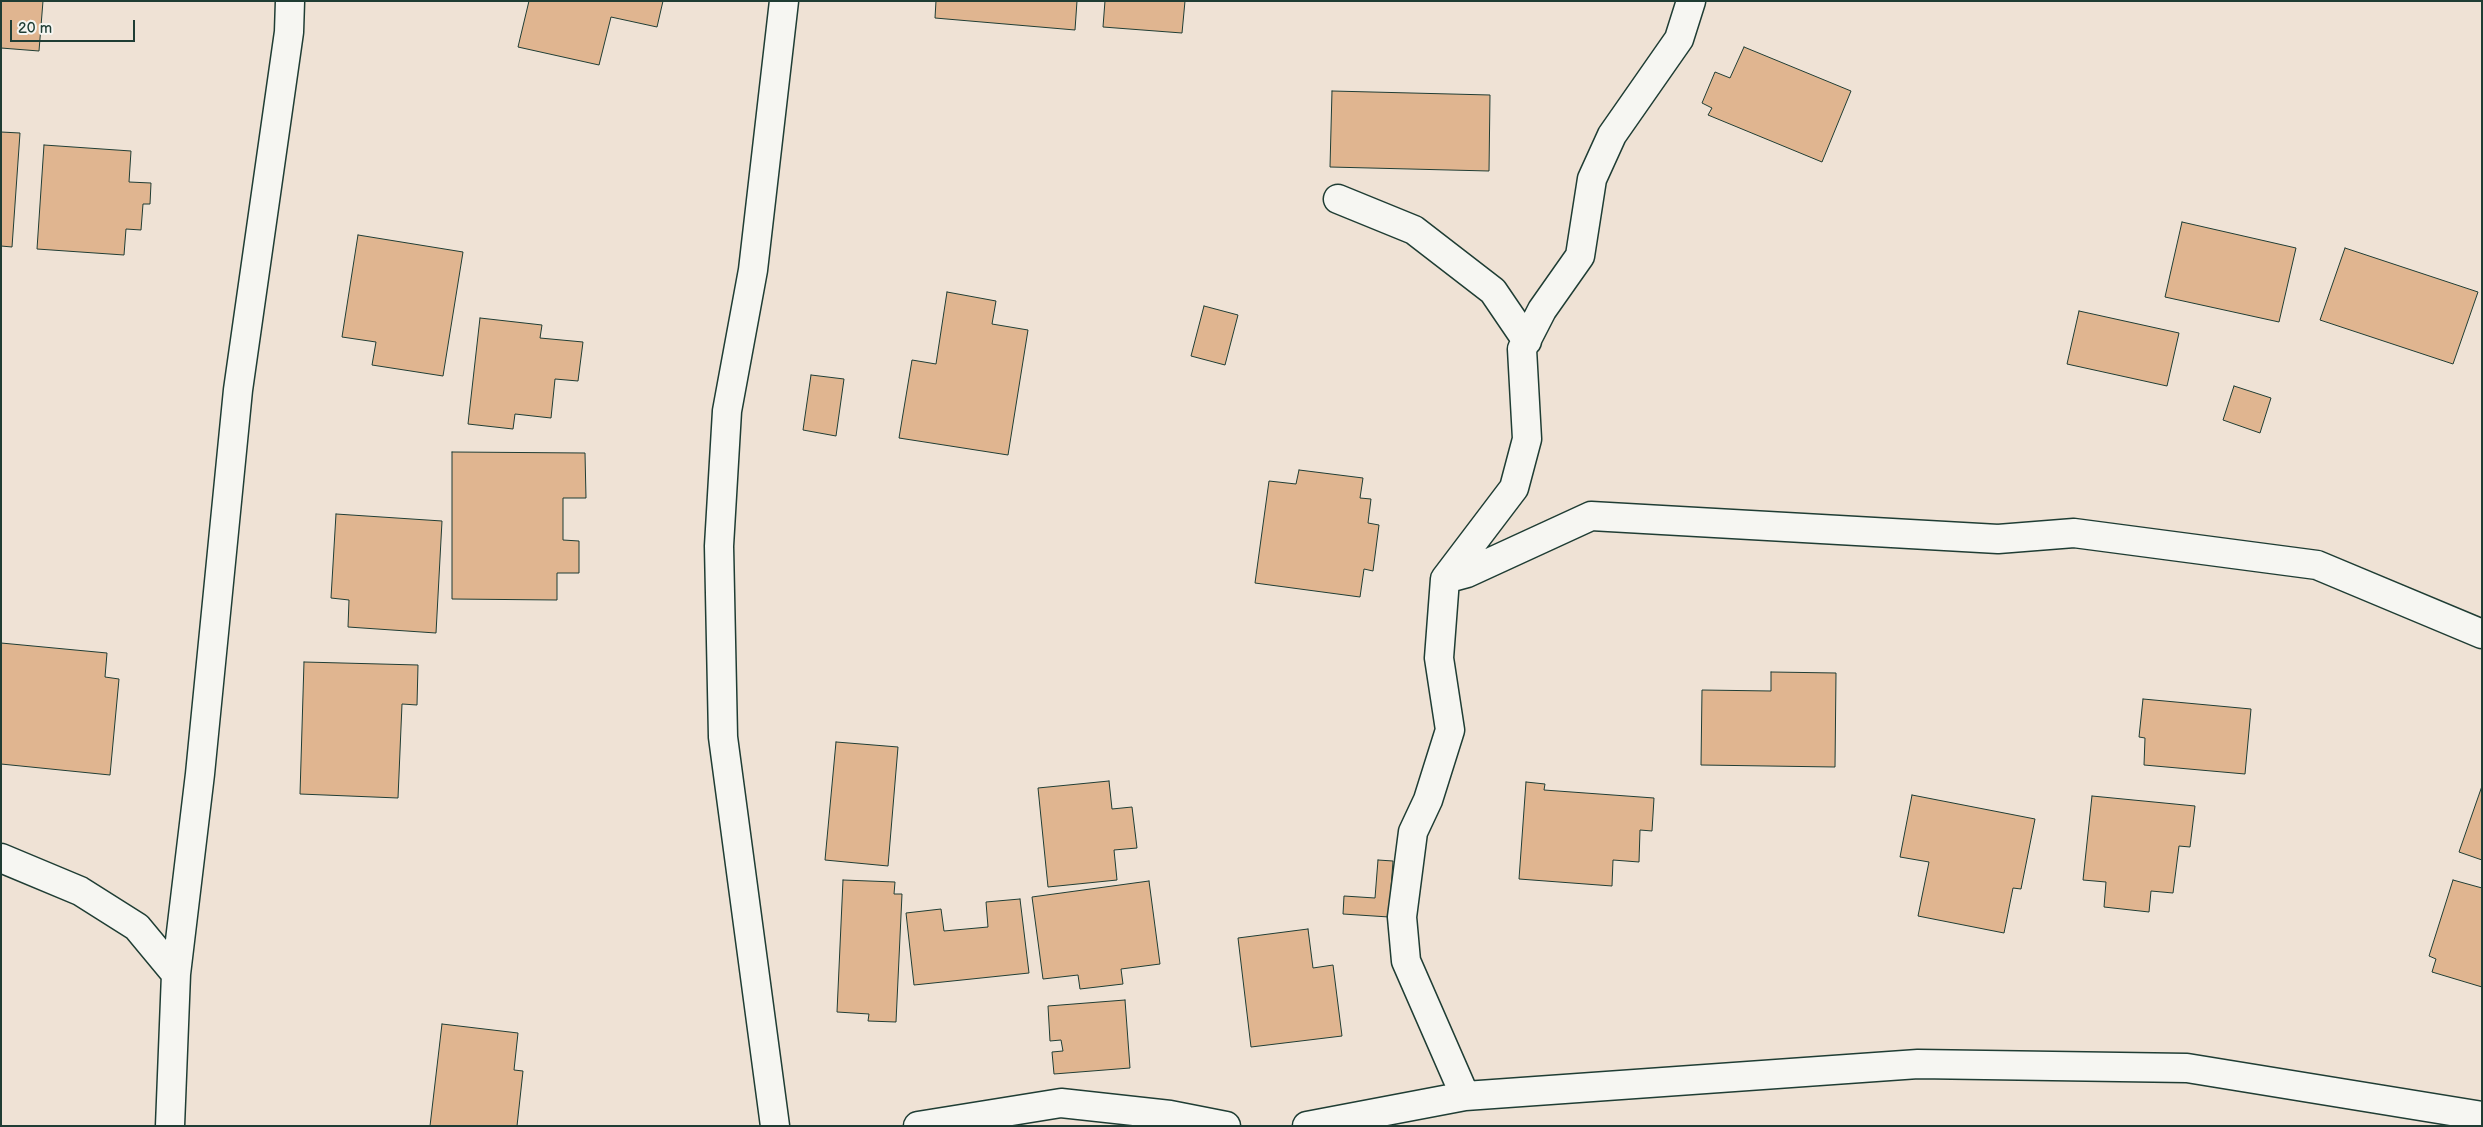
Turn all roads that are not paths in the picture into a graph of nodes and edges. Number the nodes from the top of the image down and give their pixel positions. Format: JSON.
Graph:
{"nodes":[{"id":1,"x":290,"y":1,"type":"edge"},
{"id":2,"x":784,"y":1,"type":"edge"},
{"id":3,"x":1691,"y":1,"type":"edge"},
{"id":4,"x":1338,"y":199,"type":"dead end"},
{"id":5,"x":1527,"y":340,"type":"junction"},
{"id":6,"x":1446,"y":579,"type":"junction"},
{"id":7,"x":2482,"y":634,"type":"edge"},
{"id":8,"x":1,"y":858,"type":"edge"},
{"id":9,"x":176,"y":974,"type":"junction"},
{"id":10,"x":1465,"y":1096,"type":"junction"},
{"id":11,"x":2482,"y":1116,"type":"edge"},
{"id":12,"x":2441,"y":1118,"type":"edge"},
{"id":13,"x":170,"y":1126,"type":"edge"},
{"id":14,"x":775,"y":1126,"type":"edge"},
{"id":15,"x":918,"y":1126,"type":"edge"},
{"id":16,"x":1226,"y":1126,"type":"edge"},
{"id":17,"x":1307,"y":1126,"type":"edge"}],
"edges":[{"from":1,"to":9,"type":"street"},
{"from":2,"to":14,"type":"street"},
{"from":3,"to":5,"type":"street"},
{"from":4,"to":5,"type":"street"},
{"from":5,"to":6,"type":"street"},
{"from":6,"to":7,"type":"street"},
{"from":6,"to":10,"type":"street"},
{"from":8,"to":9,"type":"street"},
{"from":9,"to":13,"type":"street"},
{"from":10,"to":12,"type":"street"},
{"from":10,"to":17,"type":"street"},
{"from":11,"to":12,"type":"street"},
{"from":15,"to":16,"type":"street"}]}
